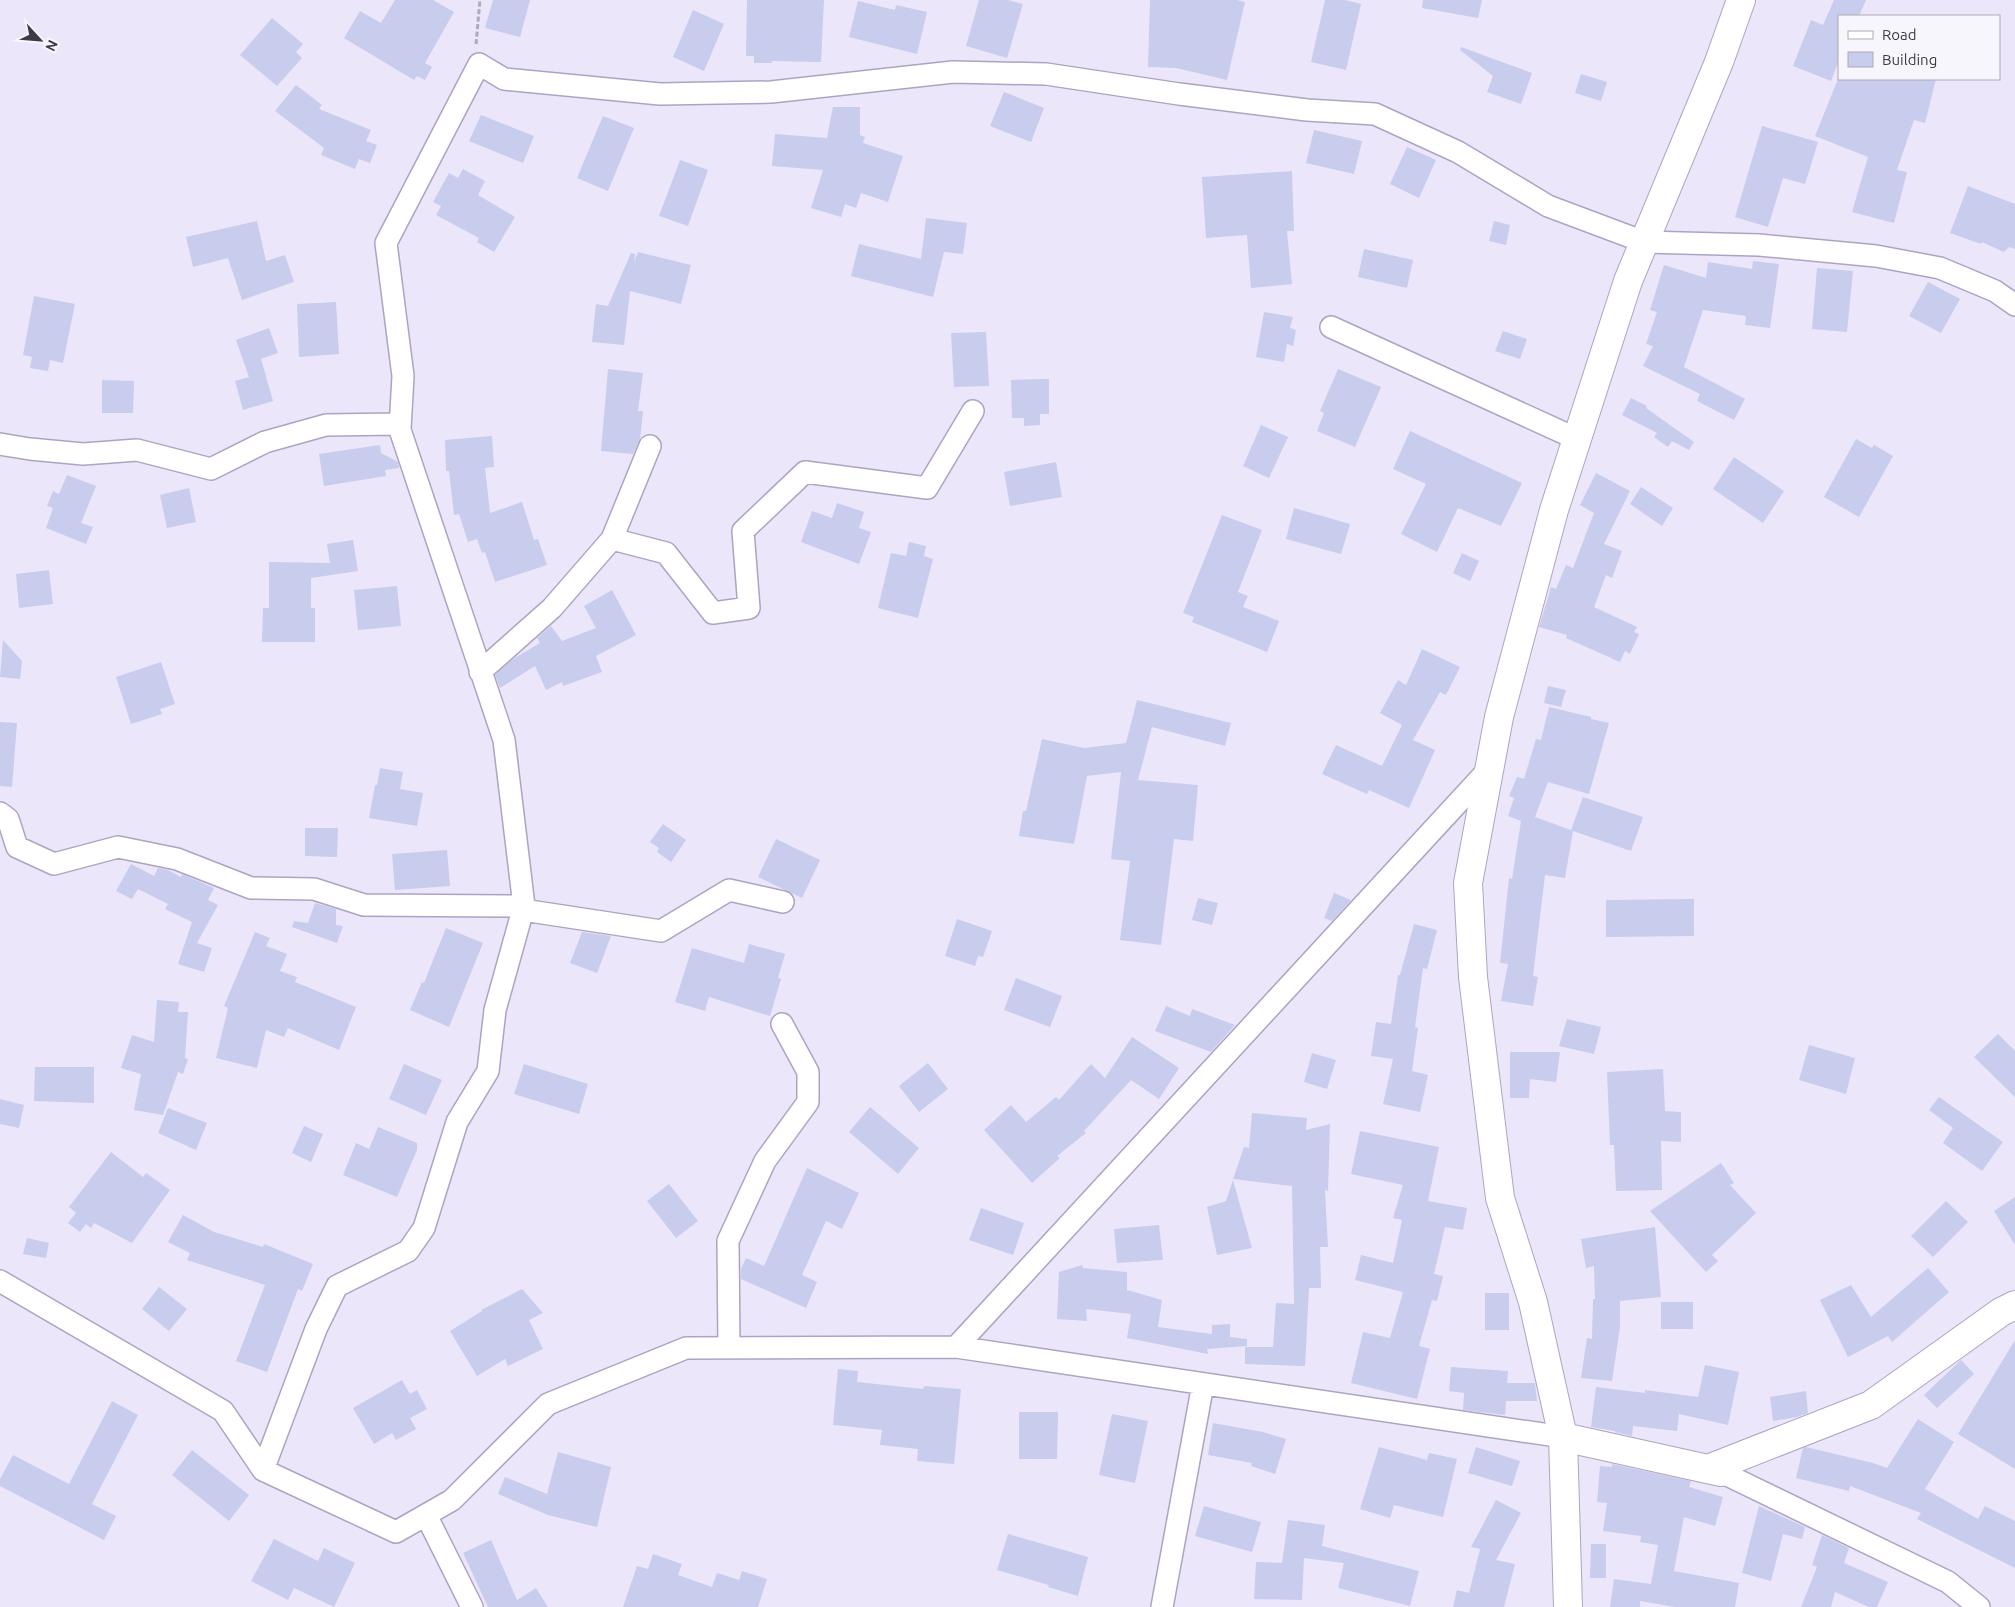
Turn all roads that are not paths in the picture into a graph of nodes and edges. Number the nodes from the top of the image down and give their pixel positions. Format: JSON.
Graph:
{"nodes":[{"id":1,"x":1741,"y":0,"type":"edge"},
{"id":2,"x":1644,"y":242,"type":"junction"},
{"id":3,"x":2015,"y":305,"type":"edge"},
{"id":4,"x":1331,"y":327,"type":"dead end"},
{"id":5,"x":973,"y":411,"type":"dead end"},
{"id":6,"x":400,"y":430,"type":"junction"},
{"id":7,"x":1577,"y":439,"type":"junction"},
{"id":8,"x":0,"y":444,"type":"edge"},
{"id":9,"x":650,"y":446,"type":"dead end"},
{"id":10,"x":612,"y":539,"type":"junction"},
{"id":11,"x":480,"y":672,"type":"junction"},
{"id":12,"x":1489,"y":768,"type":"junction"},
{"id":13,"x":0,"y":813,"type":"edge"},
{"id":14,"x":784,"y":902,"type":"dead end"},
{"id":15,"x":524,"y":908,"type":"junction"},
{"id":16,"x":782,"y":1024,"type":"dead end"},
{"id":17,"x":0,"y":1281,"type":"edge"},
{"id":18,"x":2015,"y":1305,"type":"edge"},
{"id":19,"x":956,"y":1347,"type":"junction"},
{"id":20,"x":729,"y":1348,"type":"junction"},
{"id":21,"x":1204,"y":1384,"type":"junction"},
{"id":22,"x":1563,"y":1437,"type":"junction"},
{"id":23,"x":262,"y":1470,"type":"junction"},
{"id":24,"x":1714,"y":1470,"type":"junction"},
{"id":25,"x":426,"y":1515,"type":"junction"},
{"id":26,"x":472,"y":1607,"type":"edge"},
{"id":27,"x":1162,"y":1607,"type":"edge"},
{"id":28,"x":1568,"y":1607,"type":"edge"},
{"id":29,"x":1979,"y":1607,"type":"edge"}],
"edges":[{"from":1,"to":2,"type":"main road"},
{"from":2,"to":3,"type":"street"},
{"from":2,"to":6,"type":"street"},
{"from":2,"to":7,"type":"main road"},
{"from":4,"to":7,"type":"street"},
{"from":5,"to":10,"type":"street"},
{"from":6,"to":8,"type":"street"},
{"from":6,"to":11,"type":"street"},
{"from":7,"to":12,"type":"main road"},
{"from":9,"to":10,"type":"street"},
{"from":10,"to":11,"type":"street"},
{"from":11,"to":15,"type":"street"},
{"from":12,"to":19,"type":"street"},
{"from":12,"to":22,"type":"main road"},
{"from":13,"to":15,"type":"street"},
{"from":14,"to":15,"type":"street"},
{"from":15,"to":23,"type":"street"},
{"from":16,"to":20,"type":"street"},
{"from":17,"to":23,"type":"street"},
{"from":18,"to":24,"type":"main road"},
{"from":19,"to":20,"type":"street"},
{"from":19,"to":21,"type":"street"},
{"from":20,"to":25,"type":"street"},
{"from":21,"to":22,"type":"street"},
{"from":21,"to":27,"type":"street"},
{"from":22,"to":24,"type":"main road"},
{"from":22,"to":28,"type":"main road"},
{"from":23,"to":25,"type":"street"},
{"from":24,"to":29,"type":"street"},
{"from":25,"to":26,"type":"street"}]}
